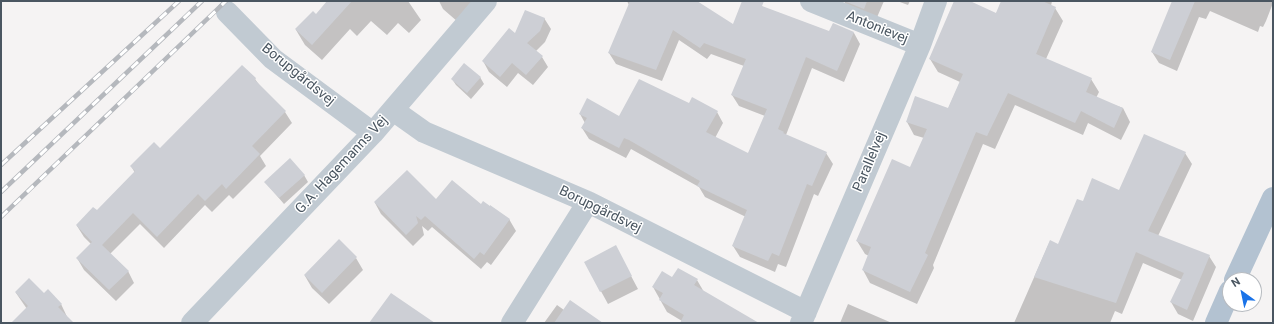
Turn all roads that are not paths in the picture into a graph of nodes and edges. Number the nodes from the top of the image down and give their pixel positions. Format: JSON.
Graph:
{"nodes":[{"id":1,"x":486,"y":1,"type":"edge"},
{"id":2,"x":812,"y":1,"type":"edge"},
{"id":3,"x":936,"y":1,"type":"edge"},
{"id":4,"x":227,"y":12,"type":"dead end"},
{"id":5,"x":920,"y":45,"type":"junction"},
{"id":6,"x":393,"y":110,"type":"junction"},
{"id":7,"x":372,"y":133,"type":"junction"},
{"id":8,"x":1273,"y":198,"type":"edge"},
{"id":9,"x":588,"y":202,"type":"junction"},
{"id":10,"x":1239,"y":272,"type":"edge"},
{"id":11,"x":1222,"y":309,"type":"edge"},
{"id":12,"x":804,"y":318,"type":"edge"},
{"id":13,"x":192,"y":323,"type":"edge"},
{"id":14,"x":512,"y":323,"type":"edge"},
{"id":15,"x":1216,"y":323,"type":"edge"}],
"edges":[{"from":1,"to":6,"type":"street","name":"G.A. Hagemanns Vej"},
{"from":2,"to":5,"type":"street","name":"Antonievej"},
{"from":3,"to":5,"type":"street","name":"Parallelvej"},
{"from":4,"to":7,"type":"street","name":"Borupgårdsvej"},
{"from":5,"to":12,"type":"street","name":"Parallelvej"},
{"from":6,"to":7,"type":"street","name":"G.A. Hagemanns Vej"},
{"from":6,"to":9,"type":"street","name":"Borupgårdsvej"},
{"from":7,"to":13,"type":"street","name":"G.A. Hagemanns Vej"},
{"from":8,"to":10,"type":"main road"},
{"from":9,"to":12,"type":"street","name":"Borupgårdsvej"},
{"from":9,"to":14,"type":"street"},
{"from":11,"to":15,"type":"main road"}]}
